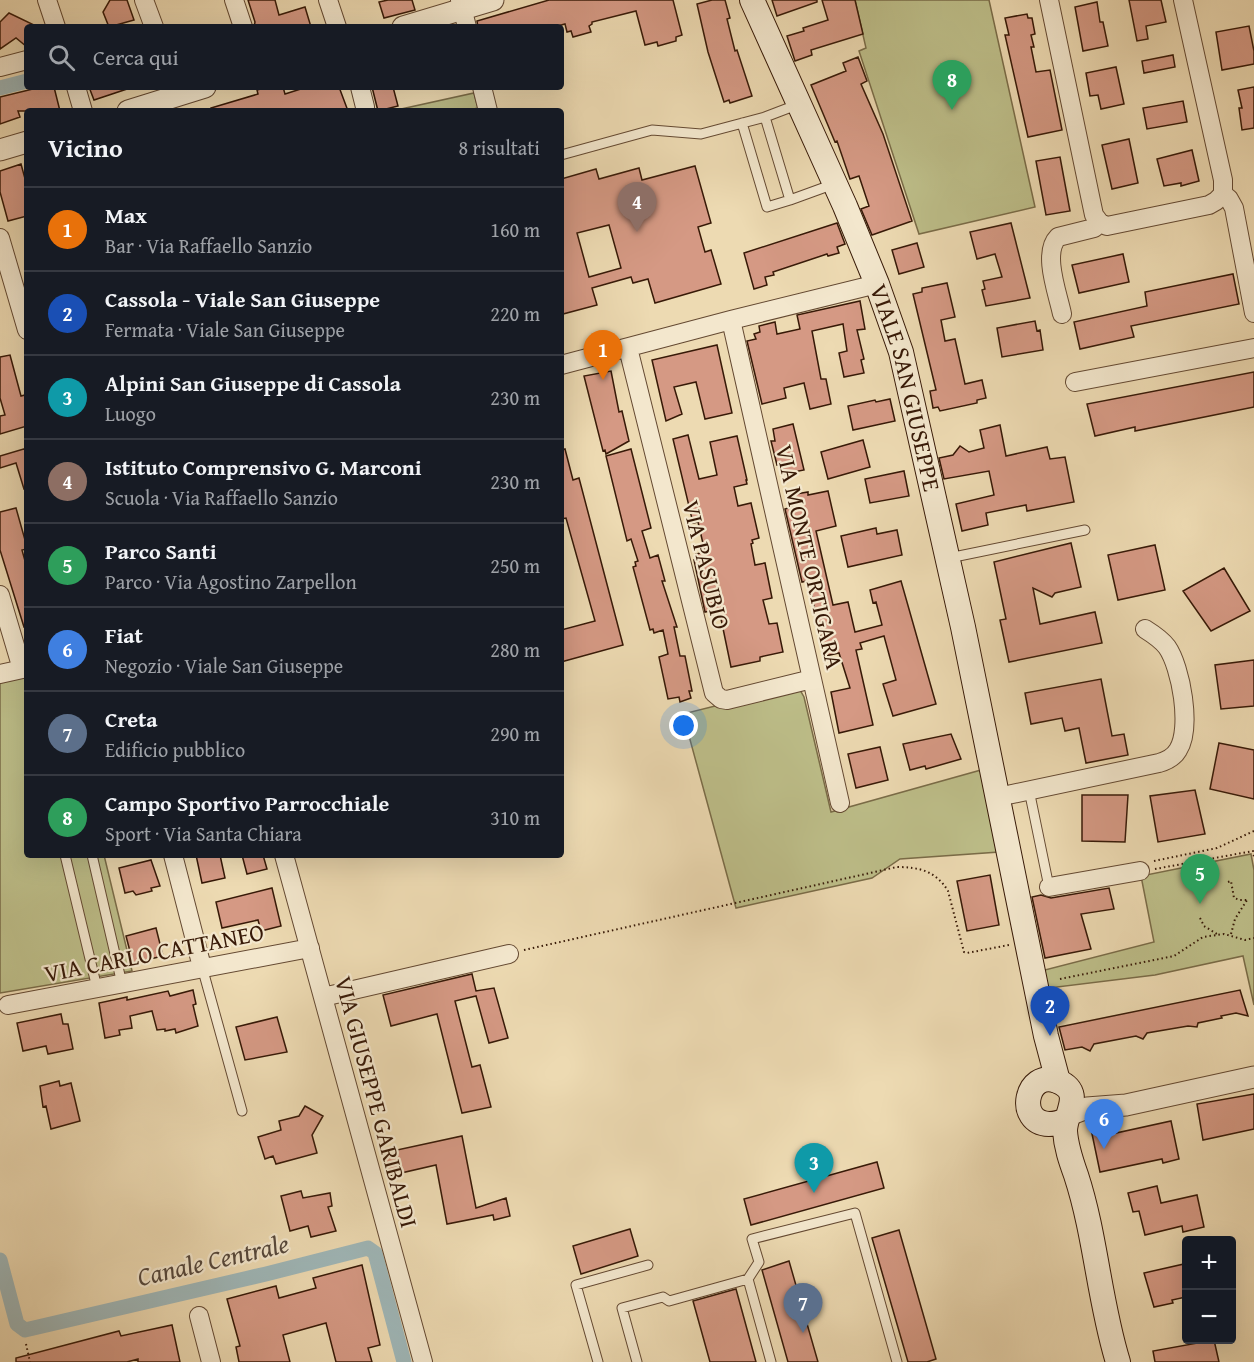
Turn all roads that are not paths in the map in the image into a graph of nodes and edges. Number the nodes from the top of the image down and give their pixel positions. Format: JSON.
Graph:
{"nodes":[{"id":1,"x":47,"y":0,"type":"edge"},
{"id":2,"x":144,"y":0,"type":"edge"},
{"id":3,"x":234,"y":0,"type":"edge"},
{"id":4,"x":328,"y":0,"type":"edge"},
{"id":5,"x":494,"y":0,"type":"edge"},
{"id":6,"x":752,"y":0,"type":"edge"},
{"id":7,"x":1049,"y":0,"type":"edge"},
{"id":8,"x":1183,"y":0,"type":"edge"},
{"id":9,"x":463,"y":12,"type":"edge"},
{"id":10,"x":55,"y":24,"type":"edge"},
{"id":11,"x":153,"y":24,"type":"edge"},
{"id":12,"x":242,"y":24,"type":"edge"},
{"id":13,"x":336,"y":24,"type":"edge"},
{"id":14,"x":415,"y":24,"type":"edge"},
{"id":15,"x":24,"y":61,"type":"edge"},
{"id":16,"x":0,"y":67,"type":"edge"},
{"id":17,"x":77,"y":90,"type":"edge"},
{"id":18,"x":361,"y":90,"type":"edge"},
{"id":19,"x":482,"y":90,"type":"edge"},
{"id":20,"x":176,"y":91,"type":"edge"},
{"id":21,"x":799,"y":104,"type":"junction"},
{"id":22,"x":365,"y":107,"type":"dead end"},
{"id":23,"x":82,"y":108,"type":"edge"},
{"id":24,"x":135,"y":108,"type":"edge"},
{"id":25,"x":487,"y":108,"type":"edge"},
{"id":26,"x":765,"y":117,"type":"junction"},
{"id":27,"x":742,"y":123,"type":"junction"},
{"id":28,"x":24,"y":143,"type":"edge"},
{"id":29,"x":0,"y":150,"type":"edge"},
{"id":30,"x":564,"y":154,"type":"edge"},
{"id":31,"x":835,"y":183,"type":"junction"},
{"id":32,"x":1222,"y":194,"type":"junction"},
{"id":33,"x":789,"y":200,"type":"junction"},
{"id":34,"x":1100,"y":223,"type":"junction"},
{"id":35,"x":0,"y":238,"type":"edge"},
{"id":36,"x":877,"y":284,"type":"junction"},
{"id":37,"x":1254,"y":313,"type":"edge"},
{"id":38,"x":1062,"y":314,"type":"dead end"},
{"id":39,"x":24,"y":320,"type":"edge"},
{"id":40,"x":731,"y":320,"type":"junction"},
{"id":41,"x":628,"y":348,"type":"junction"},
{"id":42,"x":1254,"y":348,"type":"edge"},
{"id":43,"x":564,"y":364,"type":"edge"},
{"id":44,"x":1075,"y":382,"type":"dead end"},
{"id":45,"x":1085,"y":530,"type":"dead end"},
{"id":46,"x":947,"y":558,"type":"junction"},
{"id":47,"x":0,"y":594,"type":"edge"},
{"id":48,"x":1145,"y":629,"type":"dead end"},
{"id":49,"x":24,"y":668,"type":"edge"},
{"id":50,"x":0,"y":674,"type":"edge"},
{"id":51,"x":812,"y":680,"type":"junction"},
{"id":52,"x":1029,"y":790,"type":"junction"},
{"id":53,"x":998,"y":797,"type":"junction"},
{"id":54,"x":840,"y":804,"type":"dead end"},
{"id":55,"x":66,"y":858,"type":"edge"},
{"id":56,"x":93,"y":858,"type":"edge"},
{"id":57,"x":174,"y":858,"type":"edge"},
{"id":58,"x":285,"y":858,"type":"edge"},
{"id":59,"x":1142,"y":867,"type":"road end"},
{"id":60,"x":1049,"y":887,"type":"joint"},
{"id":61,"x":310,"y":948,"type":"junction"},
{"id":62,"x":509,"y":954,"type":"road end"},
{"id":63,"x":202,"y":967,"type":"junction"},
{"id":64,"x":122,"y":984,"type":"junction"},
{"id":65,"x":97,"y":988,"type":"junction"},
{"id":66,"x":323,"y":997,"type":"junction"},
{"id":67,"x":8,"y":1005,"type":"dead end"},
{"id":68,"x":1254,"y":1077,"type":"edge"},
{"id":69,"x":1055,"y":1085,"type":"junction"},
{"id":70,"x":1151,"y":1098,"type":"junction"},
{"id":71,"x":242,"y":1111,"type":"dead end"},
{"id":72,"x":1061,"y":1119,"type":"junction"},
{"id":73,"x":648,"y":1265,"type":"dead end"},
{"id":74,"x":748,"y":1279,"type":"junction"},
{"id":75,"x":199,"y":1316,"type":"dead end"},
{"id":76,"x":1117,"y":1360,"type":"edge"},
{"id":77,"x":211,"y":1362,"type":"edge"},
{"id":78,"x":423,"y":1362,"type":"edge"},
{"id":79,"x":598,"y":1362,"type":"edge"},
{"id":80,"x":636,"y":1362,"type":"edge"},
{"id":81,"x":771,"y":1362,"type":"edge"},
{"id":82,"x":897,"y":1362,"type":"edge"}],
"edges":[{"from":1,"to":10,"type":"street"},
{"from":2,"to":11,"type":"street"},
{"from":3,"to":12,"type":"street"},
{"from":4,"to":13,"type":"street"},
{"from":5,"to":9,"type":"street"},
{"from":6,"to":21,"type":"main road","name":"VIALE SAN GIUSEPPE"},
{"from":7,"to":34,"type":"street"},
{"from":8,"to":32,"type":"street"},
{"from":9,"to":14,"type":"street"},
{"from":15,"to":16,"type":"street"},
{"from":17,"to":23,"type":"street"},
{"from":18,"to":22,"type":"street"},
{"from":19,"to":25,"type":"street"},
{"from":20,"to":24,"type":"street"},
{"from":21,"to":26,"type":"lane"},
{"from":21,"to":31,"type":"main road","name":"VIALE SAN GIUSEPPE"},
{"from":26,"to":27,"type":"lane"},
{"from":26,"to":33,"type":"lane"},
{"from":27,"to":30,"type":"lane"},
{"from":27,"to":33,"type":"lane"},
{"from":28,"to":29,"type":"street"},
{"from":31,"to":33,"type":"lane"},
{"from":31,"to":36,"type":"main road","name":"VIALE SAN GIUSEPPE"},
{"from":32,"to":34,"type":"street"},
{"from":32,"to":37,"type":"street"},
{"from":34,"to":38,"type":"street"},
{"from":35,"to":39,"type":"street"},
{"from":36,"to":40,"type":"street"},
{"from":36,"to":46,"type":"main road","name":"VIALE SAN GIUSEPPE"},
{"from":40,"to":41,"type":"street"},
{"from":40,"to":51,"type":"street","name":"VIA MONTE ORTIGARA"},
{"from":41,"to":43,"type":"street"},
{"from":41,"to":51,"type":"street","name":"VIA PASUBIO"},
{"from":42,"to":44,"type":"street"},
{"from":45,"to":46,"type":"lane"},
{"from":46,"to":53,"type":"main road","name":"VIALE SAN GIUSEPPE"},
{"from":47,"to":49,"type":"street"},
{"from":48,"to":52,"type":"street"},
{"from":49,"to":50,"type":"street"},
{"from":51,"to":54,"type":"street","name":"VIA MONTE ORTIGARA"},
{"from":52,"to":53,"type":"street"},
{"from":52,"to":60,"type":"lane"},
{"from":53,"to":69,"type":"main road","name":"VIALE SAN GIUSEPPE"},
{"from":55,"to":65,"type":"lane"},
{"from":56,"to":64,"type":"lane","name":"VIA CARLO CATTANEO"},
{"from":57,"to":63,"type":"street"},
{"from":58,"to":61,"type":"street","name":"VIA GIUSEPPE GARIBALDI"},
{"from":59,"to":60,"type":"street"},
{"from":61,"to":63,"type":"street","name":"VIA CARLO CATTANEO"},
{"from":61,"to":66,"type":"street","name":"VIA GIUSEPPE GARIBALDI"},
{"from":62,"to":66,"type":"street"},
{"from":63,"to":64,"type":"street","name":"VIA CARLO CATTANEO"},
{"from":63,"to":71,"type":"lane"},
{"from":64,"to":65,"type":"street","name":"VIA CARLO CATTANEO"},
{"from":65,"to":67,"type":"street","name":"VIA CARLO CATTANEO"},
{"from":66,"to":78,"type":"street","name":"VIA GIUSEPPE GARIBALDI"},
{"from":68,"to":70,"type":"street"},
{"from":69,"to":70,"type":"street"},
{"from":69,"to":72,"type":"main road","name":"VIALE SAN GIUSEPPE"},
{"from":69,"to":72,"type":"main road"},
{"from":70,"to":72,"type":"street"},
{"from":72,"to":76,"type":"main road","name":"VIALE SAN GIUSEPPE"},
{"from":73,"to":79,"type":"lane"},
{"from":74,"to":80,"type":"lane"},
{"from":74,"to":81,"type":"lane"},
{"from":74,"to":82,"type":"lane"},
{"from":75,"to":77,"type":"street"}]}
